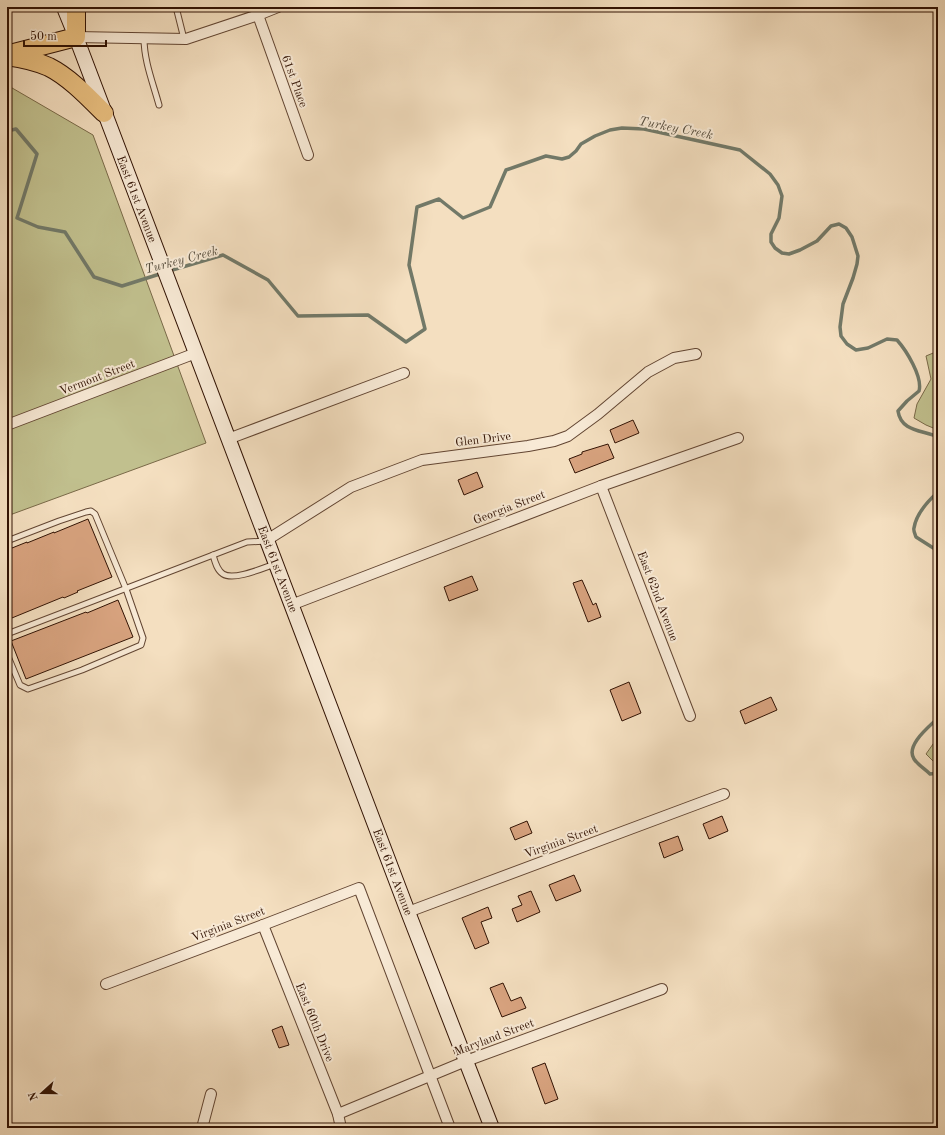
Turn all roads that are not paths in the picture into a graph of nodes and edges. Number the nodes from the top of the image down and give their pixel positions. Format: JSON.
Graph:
{"nodes":[{"id":1,"x":176,"y":7,"type":"edge"},
{"id":2,"x":278,"y":7,"type":"edge"},
{"id":3,"x":66,"y":8,"type":"edge"},
{"id":4,"x":258,"y":15,"type":"junction"},
{"id":5,"x":76,"y":37,"type":"junction"},
{"id":6,"x":144,"y":38,"type":"junction"},
{"id":7,"x":184,"y":39,"type":"junction"},
{"id":8,"x":7,"y":55,"type":"edge"},
{"id":9,"x":159,"y":105,"type":"dead end"},
{"id":10,"x":104,"y":113,"type":"junction"},
{"id":11,"x":308,"y":155,"type":"dead end"},
{"id":12,"x":196,"y":353,"type":"junction"},
{"id":13,"x":696,"y":354,"type":"dead end"},
{"id":14,"x":404,"y":373,"type":"dead end"},
{"id":15,"x":7,"y":425,"type":"edge"},
{"id":16,"x":738,"y":438,"type":"dead end"},
{"id":17,"x":228,"y":439,"type":"junction"},
{"id":18,"x":601,"y":486,"type":"junction"},
{"id":19,"x":267,"y":540,"type":"junction"},
{"id":20,"x":7,"y":541,"type":"edge"},
{"id":21,"x":213,"y":555,"type":"junction"},
{"id":22,"x":276,"y":564,"type":"junction"},
{"id":23,"x":126,"y":589,"type":"junction"},
{"id":24,"x":291,"y":605,"type":"junction"},
{"id":25,"x":7,"y":634,"type":"edge"},
{"id":26,"x":7,"y":654,"type":"edge"},
{"id":27,"x":690,"y":716,"type":"dead end"},
{"id":28,"x":724,"y":794,"type":"dead end"},
{"id":29,"x":408,"y":912,"type":"junction"},
{"id":30,"x":264,"y":925,"type":"junction"},
{"id":31,"x":106,"y":984,"type":"dead end"},
{"id":32,"x":662,"y":989,"type":"dead end"},
{"id":33,"x":466,"y":1062,"type":"junction"},
{"id":34,"x":431,"y":1076,"type":"junction"},
{"id":35,"x":211,"y":1094,"type":"dead end"},
{"id":36,"x":338,"y":1114,"type":"junction"},
{"id":37,"x":202,"y":1128,"type":"edge"},
{"id":38,"x":341,"y":1128,"type":"edge"},
{"id":39,"x":450,"y":1128,"type":"edge"},
{"id":40,"x":492,"y":1128,"type":"edge"}],
"edges":[{"from":1,"to":7,"type":"lane"},
{"from":2,"to":4,"type":"street"},
{"from":3,"to":5,"type":"highway"},
{"from":4,"to":7,"type":"street"},
{"from":4,"to":11,"type":"street","name":"61st Place"},
{"from":5,"to":6,"type":"street"},
{"from":5,"to":8,"type":"highway"},
{"from":5,"to":10,"type":"main road","name":"East 61st Avenue"},
{"from":6,"to":7,"type":"street"},
{"from":6,"to":9,"type":"lane"},
{"from":8,"to":10,"type":"highway"},
{"from":10,"to":12,"type":"main road","name":"East 61st Avenue"},
{"from":12,"to":15,"type":"street","name":"Vermont Street"},
{"from":12,"to":17,"type":"main road","name":"East 61st Avenue"},
{"from":13,"to":19,"type":"street","name":"Glen Drive"},
{"from":14,"to":17,"type":"street"},
{"from":16,"to":18,"type":"street","name":"Georgia Street"},
{"from":17,"to":19,"type":"main road","name":"East 61st Avenue"},
{"from":18,"to":24,"type":"street","name":"Georgia Street"},
{"from":18,"to":27,"type":"street","name":"East 62nd Avenue"},
{"from":19,"to":21,"type":"lane"},
{"from":19,"to":22,"type":"main road","name":"East 61st Avenue"},
{"from":20,"to":23,"type":"lane"},
{"from":21,"to":22,"type":"lane"},
{"from":21,"to":23,"type":"lane"},
{"from":22,"to":24,"type":"main road","name":"East 61st Avenue"},
{"from":23,"to":25,"type":"lane"},
{"from":23,"to":26,"type":"lane"},
{"from":24,"to":29,"type":"main road","name":"East 61st Avenue"},
{"from":28,"to":29,"type":"street","name":"Virginia Street"},
{"from":29,"to":33,"type":"main road","name":"East 61st Avenue"},
{"from":30,"to":31,"type":"street","name":"Virginia Street"},
{"from":30,"to":34,"type":"street","name":"Virginia Street"},
{"from":30,"to":36,"type":"street","name":"East 60th Drive"},
{"from":32,"to":33,"type":"street","name":"Maryland Street"},
{"from":33,"to":34,"type":"street","name":"Maryland Street"},
{"from":33,"to":40,"type":"main road","name":"East 61st Avenue"},
{"from":34,"to":36,"type":"street","name":"Maryland Street"},
{"from":34,"to":39,"type":"street"},
{"from":35,"to":37,"type":"street"},
{"from":36,"to":38,"type":"street","name":"East 60th Drive"}]}
